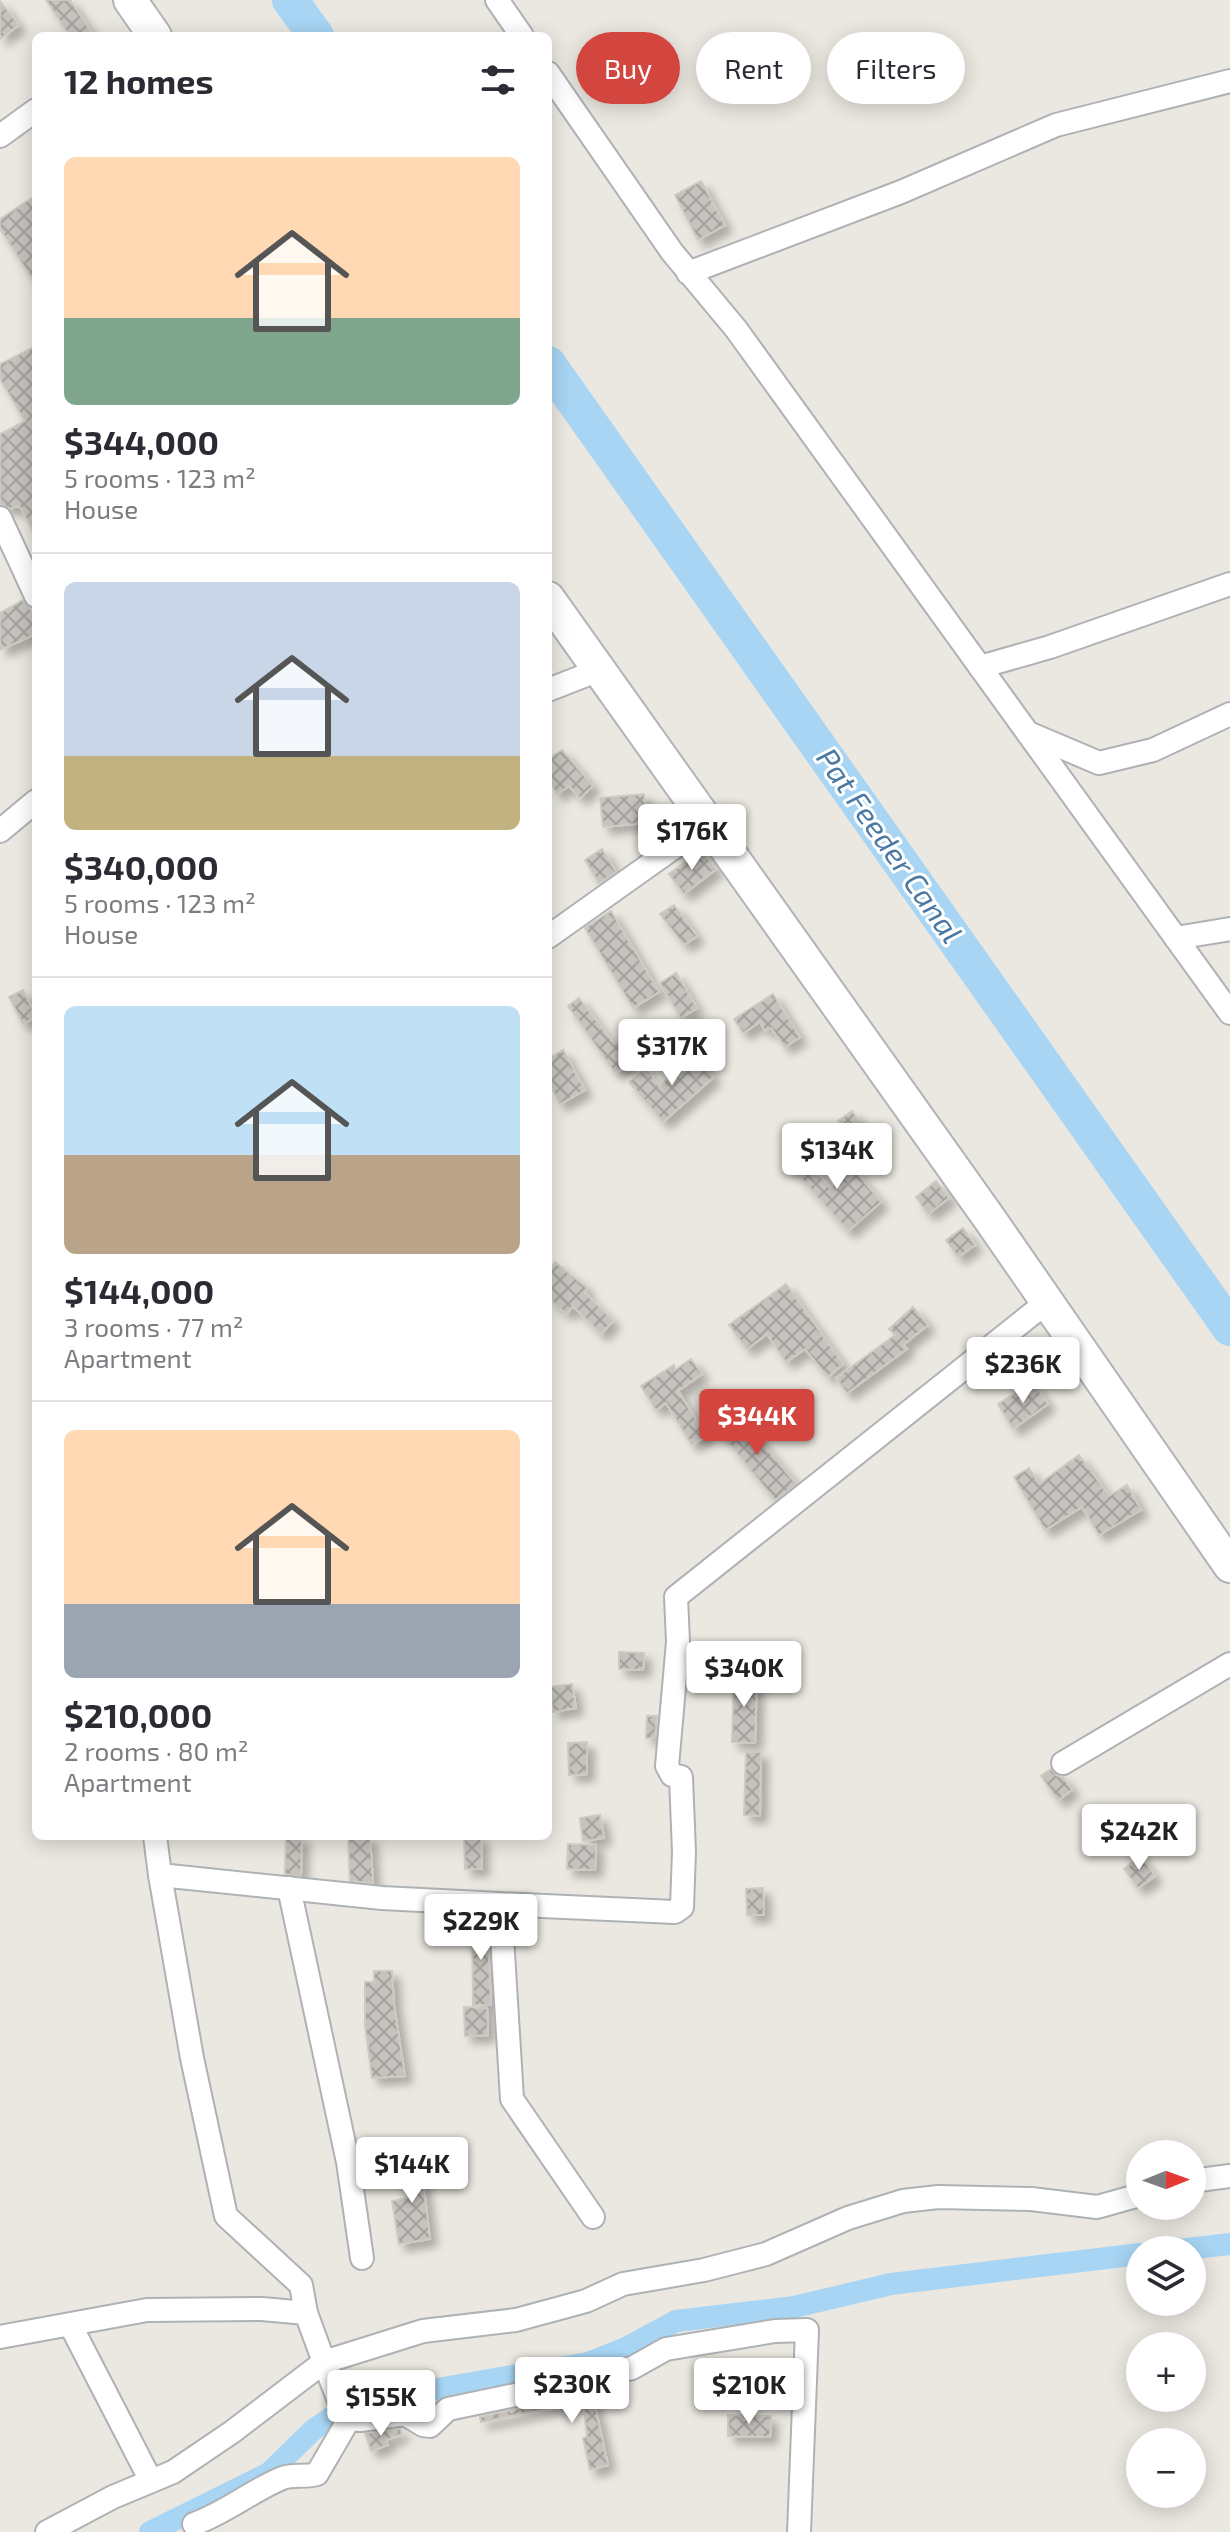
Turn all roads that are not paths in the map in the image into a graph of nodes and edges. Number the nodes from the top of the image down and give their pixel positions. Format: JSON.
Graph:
{"nodes":[{"id":1,"x":130,"y":0,"type":"edge"},
{"id":2,"x":497,"y":0,"type":"edge"},
{"id":3,"x":148,"y":32,"type":"edge"},
{"id":4,"x":519,"y":32,"type":"edge"},
{"id":5,"x":552,"y":79,"type":"edge"},
{"id":6,"x":1230,"y":81,"type":"edge"},
{"id":7,"x":32,"y":113,"type":"edge"},
{"id":8,"x":0,"y":136,"type":"edge"},
{"id":9,"x":688,"y":273,"type":"junction"},
{"id":10,"x":0,"y":518,"type":"edge"},
{"id":11,"x":1230,"y":584,"type":"edge"},
{"id":12,"x":32,"y":587,"type":"edge"},
{"id":13,"x":552,"y":604,"type":"edge"},
{"id":14,"x":980,"y":667,"type":"junction"},
{"id":15,"x":599,"y":670,"type":"junction"},
{"id":16,"x":552,"y":688,"type":"edge"},
{"id":17,"x":1230,"y":714,"type":"edge"},
{"id":18,"x":1028,"y":733,"type":"junction"},
{"id":19,"x":32,"y":804,"type":"edge"},
{"id":20,"x":707,"y":824,"type":"junction"},
{"id":21,"x":0,"y":831,"type":"edge"},
{"id":22,"x":1230,"y":929,"type":"edge"},
{"id":23,"x":552,"y":934,"type":"edge"},
{"id":24,"x":1176,"y":938,"type":"junction"},
{"id":25,"x":1230,"y":1013,"type":"edge"},
{"id":26,"x":1047,"y":1302,"type":"junction"},
{"id":27,"x":1230,"y":1566,"type":"edge"},
{"id":28,"x":1230,"y":1664,"type":"edge"},
{"id":29,"x":1063,"y":1763,"type":"dead end"},
{"id":30,"x":156,"y":1840,"type":"edge"},
{"id":31,"x":160,"y":1875,"type":"junction"},
{"id":32,"x":289,"y":1888,"type":"junction"},
{"id":33,"x":500,"y":1904,"type":"junction"},
{"id":34,"x":1230,"y":2176,"type":"edge"},
{"id":35,"x":1206,"y":2179,"type":"edge"},
{"id":36,"x":1126,"y":2199,"type":"edge"},
{"id":37,"x":593,"y":2217,"type":"dead end"},
{"id":38,"x":362,"y":2258,"type":"dead end"},
{"id":39,"x":306,"y":2313,"type":"junction"},
{"id":40,"x":71,"y":2326,"type":"junction"},
{"id":41,"x":0,"y":2337,"type":"edge"},
{"id":42,"x":324,"y":2362,"type":"junction"},
{"id":43,"x":349,"y":2419,"type":"junction"},
{"id":44,"x":151,"y":2481,"type":"junction"},
{"id":45,"x":194,"y":2524,"type":"dead end"},
{"id":46,"x":47,"y":2532,"type":"edge"},
{"id":47,"x":799,"y":2532,"type":"edge"}],
"edges":[{"from":1,"to":3,"type":"street"},
{"from":2,"to":4,"type":"street"},
{"from":5,"to":9,"type":"street"},
{"from":6,"to":9,"type":"street"},
{"from":7,"to":8,"type":"street"},
{"from":9,"to":14,"type":"street"},
{"from":10,"to":12,"type":"street"},
{"from":11,"to":14,"type":"street"},
{"from":13,"to":15,"type":"street"},
{"from":14,"to":18,"type":"street"},
{"from":15,"to":16,"type":"street"},
{"from":15,"to":20,"type":"street"},
{"from":17,"to":18,"type":"street"},
{"from":18,"to":24,"type":"street"},
{"from":19,"to":21,"type":"street"},
{"from":20,"to":23,"type":"street"},
{"from":20,"to":26,"type":"street"},
{"from":22,"to":24,"type":"street"},
{"from":24,"to":25,"type":"street"},
{"from":26,"to":27,"type":"street"},
{"from":26,"to":33,"type":"street"},
{"from":28,"to":29,"type":"street"},
{"from":30,"to":31,"type":"street"},
{"from":31,"to":32,"type":"street"},
{"from":31,"to":39,"type":"street"},
{"from":32,"to":33,"type":"street"},
{"from":32,"to":38,"type":"street"},
{"from":33,"to":37,"type":"street"},
{"from":34,"to":35,"type":"street"},
{"from":36,"to":42,"type":"street"},
{"from":39,"to":40,"type":"street"},
{"from":39,"to":42,"type":"street"},
{"from":40,"to":41,"type":"street"},
{"from":40,"to":44,"type":"street"},
{"from":42,"to":43,"type":"street"},
{"from":42,"to":44,"type":"street"},
{"from":43,"to":45,"type":"street"},
{"from":43,"to":47,"type":"street"},
{"from":44,"to":46,"type":"street"}]}
